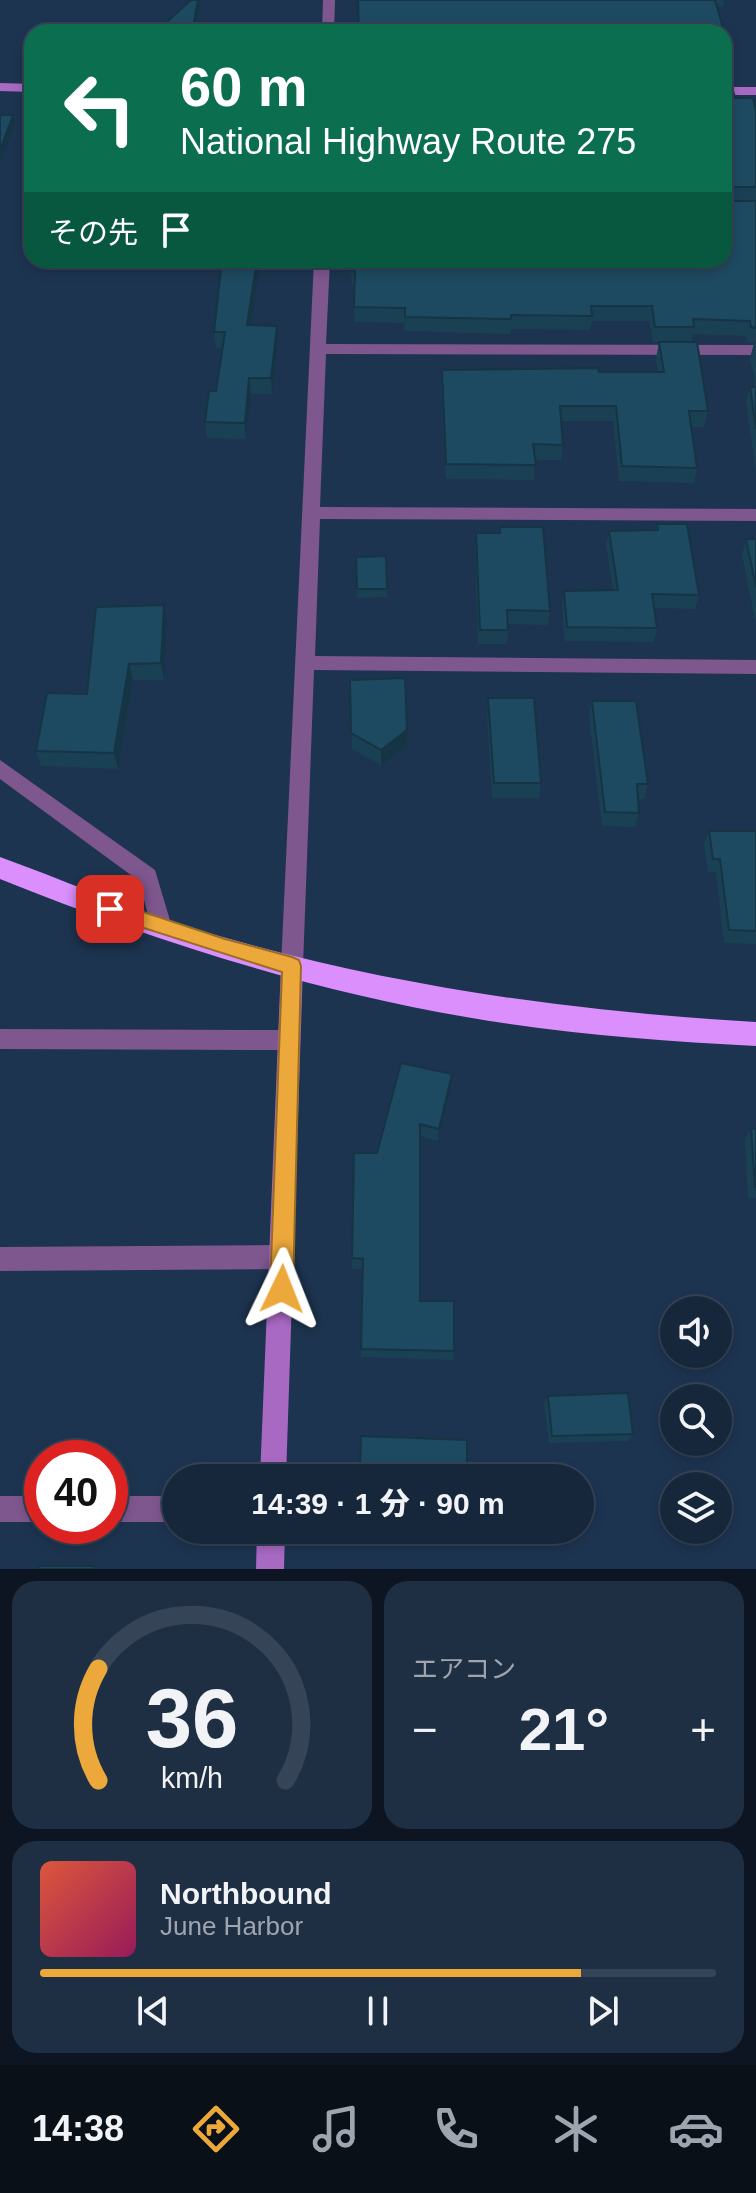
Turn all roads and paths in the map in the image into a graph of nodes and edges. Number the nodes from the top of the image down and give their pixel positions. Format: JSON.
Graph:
{"nodes":[{"id":1,"x":329,"y":0,"type":"edge"},
{"id":2,"x":328,"y":24,"type":"edge"},
{"id":3,"x":0,"y":87,"type":"edge"},
{"id":4,"x":24,"y":88,"type":"edge"},
{"id":5,"x":732,"y":91,"type":"edge"},
{"id":6,"x":756,"y":91,"type":"edge"},
{"id":7,"x":322,"y":268,"type":"edge"},
{"id":8,"x":319,"y":349,"type":"junction"},
{"id":9,"x":756,"y":350,"type":"edge"},
{"id":10,"x":313,"y":513,"type":"junction"},
{"id":11,"x":756,"y":515,"type":"edge"},
{"id":12,"x":306,"y":663,"type":"junction"},
{"id":13,"x":756,"y":667,"type":"edge"},
{"id":14,"x":0,"y":768,"type":"edge"},
{"id":15,"x":0,"y":868,"type":"edge"},
{"id":16,"x":161,"y":927,"type":"junction"},
{"id":17,"x":292,"y":966,"type":"junction"},
{"id":18,"x":756,"y":1034,"type":"edge"},
{"id":19,"x":0,"y":1039,"type":"edge"},
{"id":20,"x":288,"y":1040,"type":"junction"},
{"id":21,"x":283,"y":1257,"type":"junction"},
{"id":22,"x":0,"y":1259,"type":"edge"},
{"id":23,"x":274,"y":1464,"type":"edge"},
{"id":24,"x":0,"y":1509,"type":"edge"},
{"id":25,"x":24,"y":1509,"type":"edge"},
{"id":26,"x":128,"y":1509,"type":"edge"},
{"id":27,"x":162,"y":1509,"type":"edge"},
{"id":28,"x":271,"y":1544,"type":"edge"},
{"id":29,"x":270,"y":1569,"type":"edge"}],
"edges":[{"from":1,"to":2,"type":"street"},
{"from":3,"to":4,"type":"street"},
{"from":5,"to":6,"type":"street"},
{"from":7,"to":8,"type":"street"},
{"from":8,"to":9,"type":"street"},
{"from":8,"to":10,"type":"street"},
{"from":10,"to":11,"type":"street"},
{"from":10,"to":12,"type":"street"},
{"from":12,"to":13,"type":"street"},
{"from":12,"to":17,"type":"street"},
{"from":14,"to":16,"type":"street"},
{"from":15,"to":16,"type":"highway"},
{"from":16,"to":17,"type":"highway"},
{"from":17,"to":18,"type":"highway"},
{"from":17,"to":20,"type":"street"},
{"from":19,"to":20,"type":"street"},
{"from":20,"to":21,"type":"street"},
{"from":21,"to":22,"type":"street"},
{"from":21,"to":23,"type":"street"},
{"from":24,"to":25,"type":"street"},
{"from":26,"to":27,"type":"street"},
{"from":28,"to":29,"type":"street"}]}
